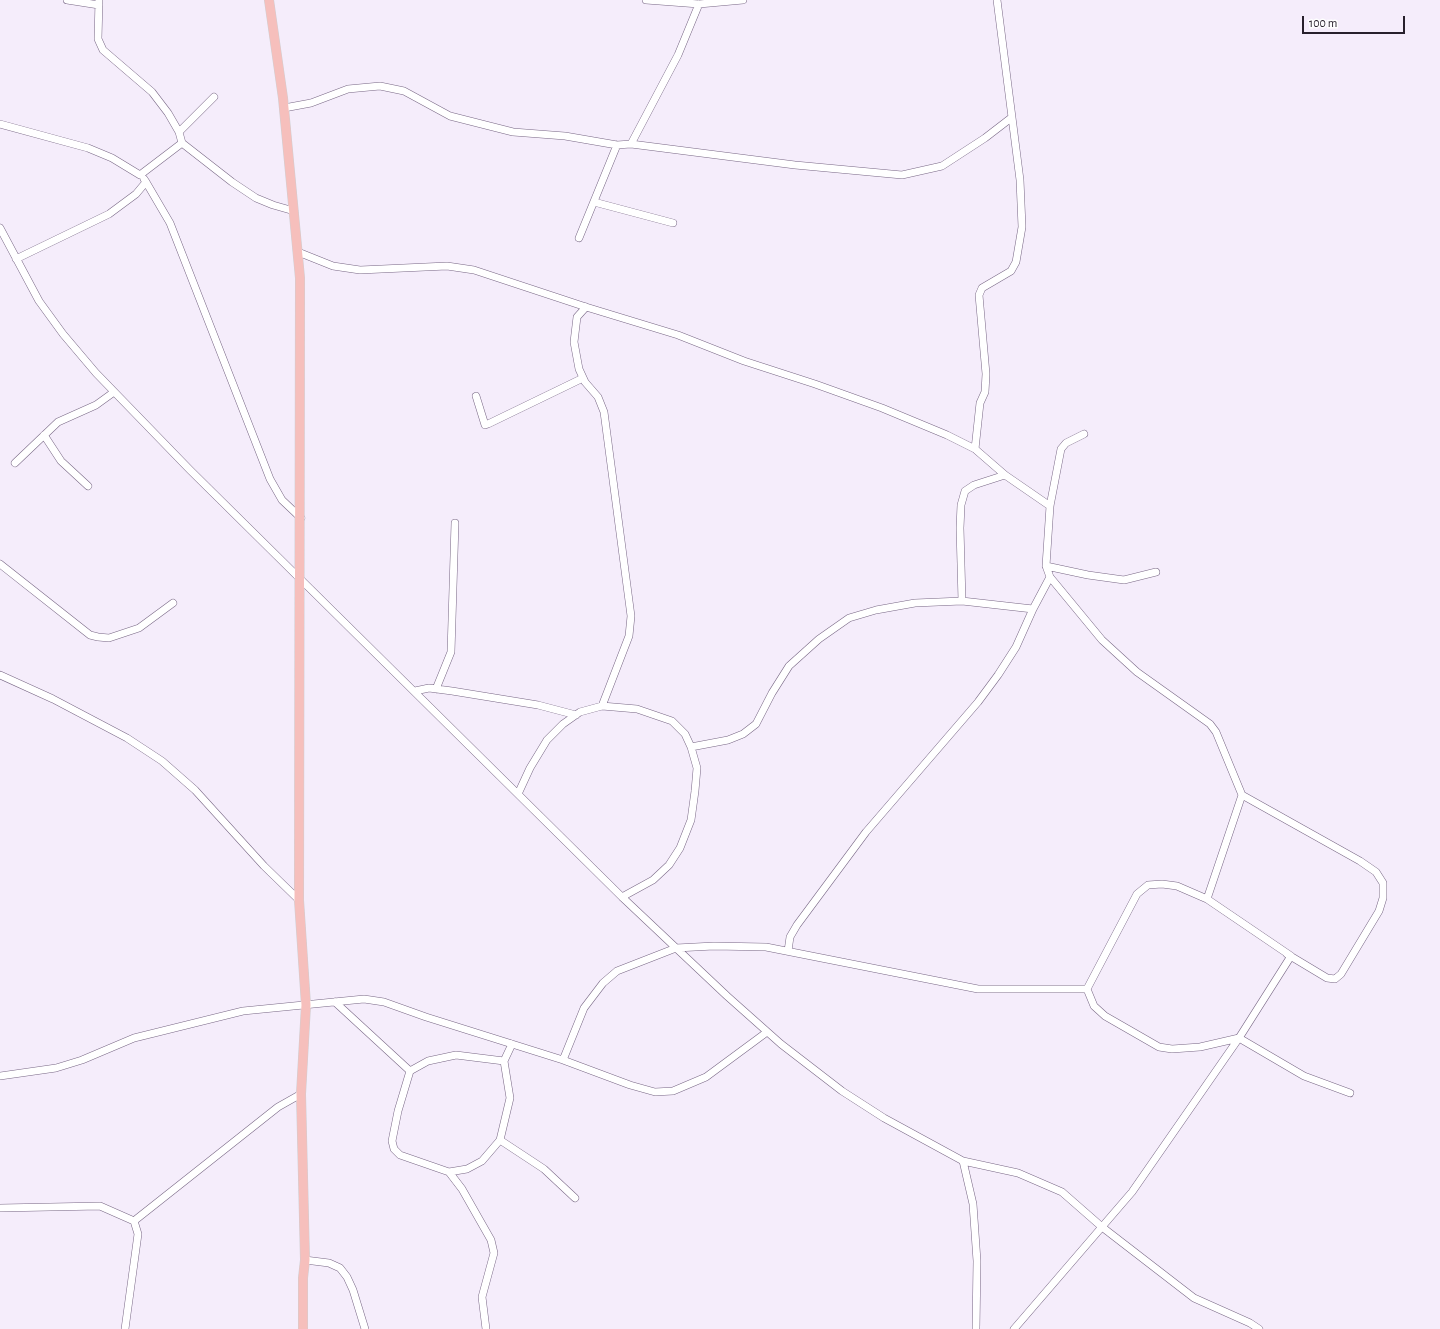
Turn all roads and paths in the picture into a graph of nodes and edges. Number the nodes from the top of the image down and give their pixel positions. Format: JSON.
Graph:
{"nodes":[{"id":1,"x":67,"y":0,"type":"edge"},
{"id":2,"x":269,"y":0,"type":"edge"},
{"id":3,"x":646,"y":0,"type":"edge"},
{"id":4,"x":743,"y":0,"type":"edge"},
{"id":5,"x":997,"y":0,"type":"edge"},
{"id":6,"x":99,"y":2,"type":"edge"},
{"id":7,"x":699,"y":4,"type":"junction"},
{"id":8,"x":214,"y":97,"type":"dead end"},
{"id":9,"x":284,"y":108,"type":"junction"},
{"id":10,"x":1012,"y":118,"type":"junction"},
{"id":11,"x":0,"y":124,"type":"edge"},
{"id":12,"x":179,"y":132,"type":"junction"},
{"id":13,"x":182,"y":143,"type":"junction"},
{"id":14,"x":631,"y":144,"type":"junction"},
{"id":15,"x":618,"y":145,"type":"junction"},
{"id":16,"x":140,"y":175,"type":"junction"},
{"id":17,"x":146,"y":182,"type":"junction"},
{"id":18,"x":594,"y":202,"type":"junction"},
{"id":19,"x":294,"y":211,"type":"junction"},
{"id":20,"x":673,"y":223,"type":"dead end"},
{"id":21,"x":0,"y":228,"type":"edge"},
{"id":22,"x":579,"y":238,"type":"dead end"},
{"id":23,"x":298,"y":252,"type":"junction"},
{"id":24,"x":16,"y":259,"type":"junction"},
{"id":25,"x":586,"y":307,"type":"junction"},
{"id":26,"x":583,"y":378,"type":"junction"},
{"id":27,"x":114,"y":392,"type":"junction"},
{"id":28,"x":476,"y":396,"type":"dead end"},
{"id":29,"x":1084,"y":434,"type":"dead end"},
{"id":30,"x":44,"y":435,"type":"junction"},
{"id":31,"x":975,"y":449,"type":"junction"},
{"id":32,"x":16,"y":463,"type":"dead end"},
{"id":33,"x":1005,"y":475,"type":"junction"},
{"id":34,"x":88,"y":486,"type":"dead end"},
{"id":35,"x":1050,"y":506,"type":"junction"},
{"id":36,"x":300,"y":518,"type":"junction"},
{"id":37,"x":455,"y":523,"type":"dead end"},
{"id":38,"x":0,"y":564,"type":"edge"},
{"id":39,"x":1046,"y":566,"type":"junction"},
{"id":40,"x":1156,"y":572,"type":"dead end"},
{"id":41,"x":1050,"y":577,"type":"junction"},
{"id":42,"x":301,"y":578,"type":"junction"},
{"id":43,"x":962,"y":601,"type":"junction"},
{"id":44,"x":173,"y":603,"type":"dead end"},
{"id":45,"x":1033,"y":609,"type":"junction"},
{"id":46,"x":0,"y":675,"type":"edge"},
{"id":47,"x":436,"y":689,"type":"junction"},
{"id":48,"x":415,"y":691,"type":"junction"},
{"id":49,"x":602,"y":706,"type":"junction"},
{"id":50,"x":576,"y":715,"type":"junction"},
{"id":51,"x":691,"y":747,"type":"junction"},
{"id":52,"x":518,"y":794,"type":"junction"},
{"id":53,"x":1242,"y":795,"type":"junction"},
{"id":54,"x":622,"y":897,"type":"junction"},
{"id":55,"x":1207,"y":899,"type":"junction"},
{"id":56,"x":299,"y":900,"type":"junction"},
{"id":57,"x":676,"y":948,"type":"junction"},
{"id":58,"x":788,"y":951,"type":"junction"},
{"id":59,"x":1287,"y":954,"type":"junction"},
{"id":60,"x":1087,"y":989,"type":"junction"},
{"id":61,"x":335,"y":1002,"type":"junction"},
{"id":62,"x":306,"y":1005,"type":"junction"},
{"id":63,"x":767,"y":1032,"type":"junction"},
{"id":64,"x":1239,"y":1038,"type":"junction"},
{"id":65,"x":512,"y":1044,"type":"junction"},
{"id":66,"x":563,"y":1060,"type":"junction"},
{"id":67,"x":504,"y":1061,"type":"junction"},
{"id":68,"x":410,"y":1071,"type":"junction"},
{"id":69,"x":0,"y":1076,"type":"edge"},
{"id":70,"x":1350,"y":1093,"type":"dead end"},
{"id":71,"x":301,"y":1094,"type":"junction"},
{"id":72,"x":500,"y":1140,"type":"junction"},
{"id":73,"x":963,"y":1161,"type":"junction"},
{"id":74,"x":449,"y":1172,"type":"junction"},
{"id":75,"x":575,"y":1198,"type":"dead end"},
{"id":76,"x":0,"y":1208,"type":"edge"},
{"id":77,"x":134,"y":1220,"type":"junction"},
{"id":78,"x":1102,"y":1227,"type":"junction"},
{"id":79,"x":305,"y":1260,"type":"junction"},
{"id":80,"x":125,"y":1329,"type":"edge"},
{"id":81,"x":303,"y":1329,"type":"edge"},
{"id":82,"x":365,"y":1329,"type":"edge"},
{"id":83,"x":486,"y":1329,"type":"edge"},
{"id":84,"x":976,"y":1329,"type":"edge"},
{"id":85,"x":1014,"y":1329,"type":"edge"},
{"id":86,"x":1259,"y":1329,"type":"edge"}],
"edges":[{"from":1,"to":6,"type":"street"},
{"from":2,"to":9,"type":"main road"},
{"from":3,"to":7,"type":"street"},
{"from":4,"to":7,"type":"street"},
{"from":5,"to":10,"type":"street"},
{"from":6,"to":12,"type":"street"},
{"from":7,"to":14,"type":"street"},
{"from":8,"to":12,"type":"street"},
{"from":9,"to":15,"type":"street"},
{"from":9,"to":19,"type":"main road"},
{"from":10,"to":14,"type":"street"},
{"from":10,"to":31,"type":"street"},
{"from":11,"to":16,"type":"street"},
{"from":12,"to":13,"type":"street"},
{"from":13,"to":16,"type":"street"},
{"from":13,"to":19,"type":"street"},
{"from":14,"to":15,"type":"street"},
{"from":15,"to":18,"type":"street"},
{"from":16,"to":17,"type":"street"},
{"from":17,"to":24,"type":"street"},
{"from":17,"to":36,"type":"street"},
{"from":18,"to":20,"type":"street"},
{"from":18,"to":22,"type":"street"},
{"from":19,"to":23,"type":"main road"},
{"from":21,"to":24,"type":"street"},
{"from":23,"to":25,"type":"street"},
{"from":23,"to":36,"type":"main road"},
{"from":24,"to":27,"type":"street"},
{"from":25,"to":26,"type":"street"},
{"from":25,"to":31,"type":"street"},
{"from":26,"to":28,"type":"street"},
{"from":26,"to":49,"type":"street"},
{"from":27,"to":30,"type":"street"},
{"from":27,"to":42,"type":"street"},
{"from":29,"to":35,"type":"street"},
{"from":30,"to":32,"type":"street"},
{"from":30,"to":34,"type":"street"},
{"from":31,"to":33,"type":"street"},
{"from":33,"to":35,"type":"street"},
{"from":33,"to":43,"type":"street"},
{"from":35,"to":39,"type":"street"},
{"from":36,"to":42,"type":"main road"},
{"from":37,"to":47,"type":"street"},
{"from":38,"to":44,"type":"street"},
{"from":39,"to":40,"type":"street"},
{"from":39,"to":41,"type":"street"},
{"from":41,"to":45,"type":"street"},
{"from":41,"to":53,"type":"street"},
{"from":42,"to":48,"type":"street"},
{"from":42,"to":56,"type":"main road"},
{"from":43,"to":45,"type":"street"},
{"from":43,"to":51,"type":"street"},
{"from":45,"to":58,"type":"street"},
{"from":46,"to":56,"type":"street"},
{"from":47,"to":48,"type":"street"},
{"from":47,"to":50,"type":"street"},
{"from":48,"to":52,"type":"street"},
{"from":49,"to":50,"type":"street"},
{"from":49,"to":51,"type":"street"},
{"from":50,"to":52,"type":"street"},
{"from":51,"to":54,"type":"street"},
{"from":52,"to":54,"type":"street"},
{"from":53,"to":55,"type":"street"},
{"from":53,"to":59,"type":"street"},
{"from":54,"to":57,"type":"street"},
{"from":55,"to":59,"type":"street"},
{"from":55,"to":60,"type":"street"},
{"from":56,"to":62,"type":"main road"},
{"from":57,"to":58,"type":"street"},
{"from":57,"to":63,"type":"street"},
{"from":57,"to":66,"type":"street"},
{"from":58,"to":60,"type":"street"},
{"from":59,"to":64,"type":"street"},
{"from":60,"to":64,"type":"street"},
{"from":61,"to":62,"type":"street"},
{"from":61,"to":65,"type":"street"},
{"from":61,"to":68,"type":"street"},
{"from":62,"to":69,"type":"street"},
{"from":62,"to":71,"type":"main road"},
{"from":63,"to":66,"type":"street"},
{"from":63,"to":73,"type":"street"},
{"from":64,"to":70,"type":"street"},
{"from":64,"to":78,"type":"street"},
{"from":65,"to":66,"type":"street"},
{"from":65,"to":67,"type":"street"},
{"from":67,"to":68,"type":"street"},
{"from":67,"to":72,"type":"street"},
{"from":68,"to":74,"type":"street"},
{"from":71,"to":77,"type":"street"},
{"from":71,"to":79,"type":"main road"},
{"from":72,"to":74,"type":"street"},
{"from":72,"to":75,"type":"street"},
{"from":73,"to":78,"type":"street"},
{"from":73,"to":84,"type":"street"},
{"from":74,"to":83,"type":"street"},
{"from":76,"to":77,"type":"street"},
{"from":77,"to":80,"type":"street"},
{"from":78,"to":85,"type":"street"},
{"from":78,"to":86,"type":"street"},
{"from":79,"to":81,"type":"main road"},
{"from":79,"to":82,"type":"street"}]}
